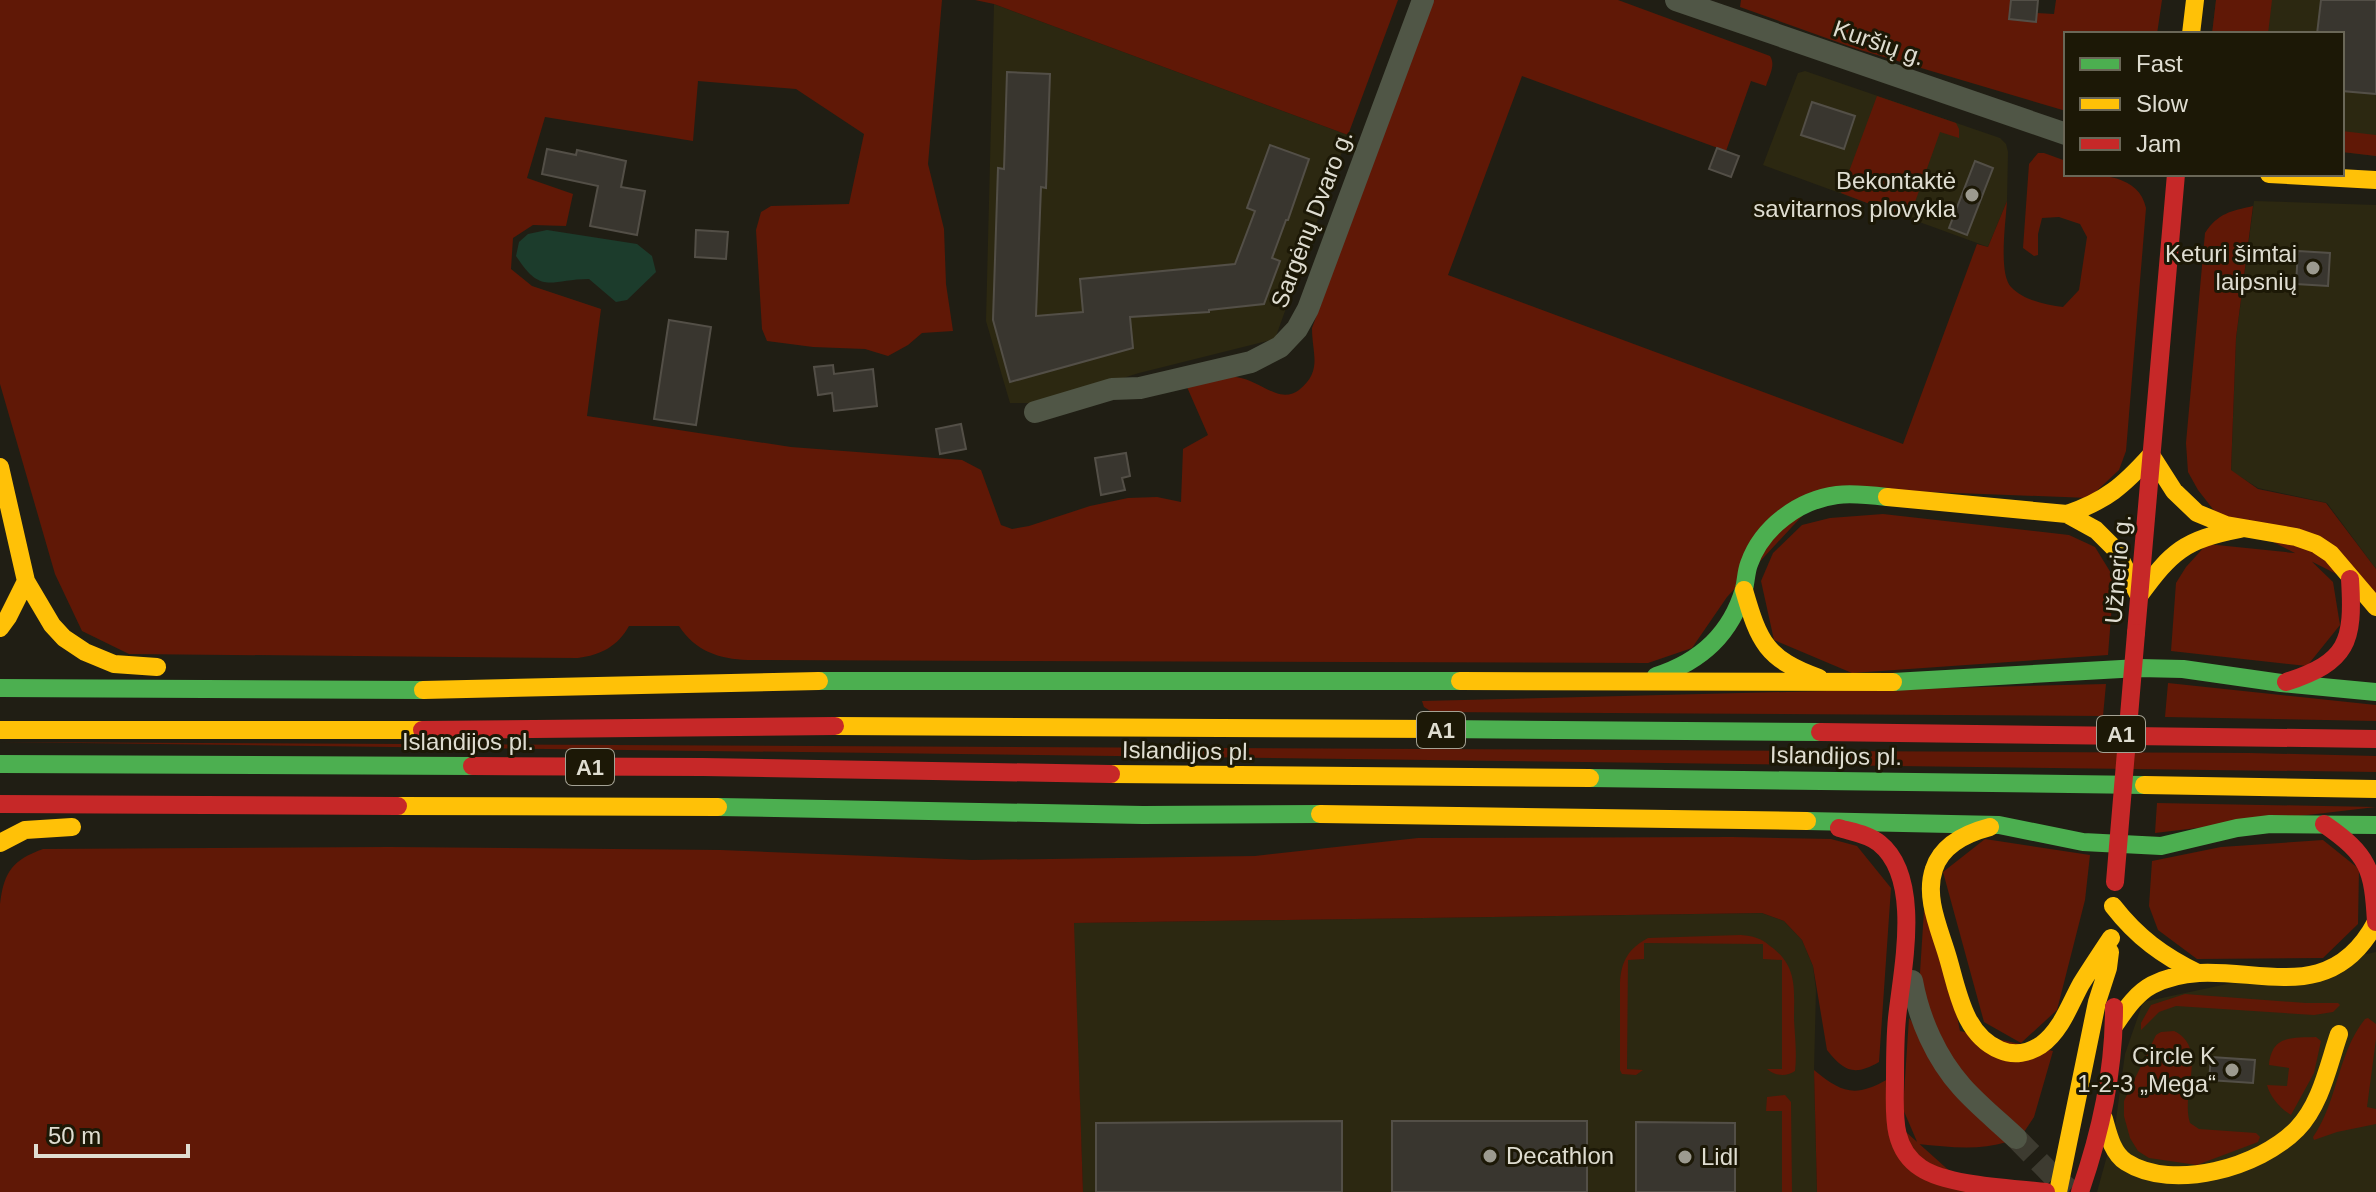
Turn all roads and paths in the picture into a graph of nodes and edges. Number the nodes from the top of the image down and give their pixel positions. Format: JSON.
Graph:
{"nodes":[{"id":1,"x":1423,"y":0,"type":"edge"},
{"id":2,"x":1676,"y":0,"type":"edge"},
{"id":3,"x":2195,"y":0,"type":"edge"},
{"id":4,"x":2191,"y":32,"type":"edge"},
{"id":5,"x":2064,"y":133,"type":"edge"},
{"id":6,"x":2176,"y":176,"type":"edge"},
{"id":7,"x":2305,"y":176,"type":"edge"},
{"id":8,"x":2376,"y":180,"type":"edge"},
{"id":9,"x":1035,"y":412,"type":"dead end"},
{"id":10,"x":2151,"y":455,"type":"junction"},
{"id":11,"x":0,"y":467,"type":"edge"},
{"id":12,"x":2067,"y":514,"type":"junction"},
{"id":13,"x":2240,"y":529,"type":"junction"},
{"id":14,"x":2350,"y":579,"type":"junction"},
{"id":15,"x":26,"y":581,"type":"junction"},
{"id":16,"x":1744,"y":590,"type":"junction"},
{"id":17,"x":2139,"y":596,"type":"junction"},
{"id":18,"x":2376,"y":607,"type":"edge"},
{"id":19,"x":0,"y":628,"type":"edge"},
{"id":20,"x":174,"y":668,"type":"dead end"},
{"id":21,"x":538,"y":669,"type":"dead end"},
{"id":22,"x":820,"y":681,"type":"junction"},
{"id":23,"x":1636,"y":681,"type":"junction"},
{"id":24,"x":1835,"y":683,"type":"junction"},
{"id":25,"x":2281,"y":683,"type":"junction"},
{"id":26,"x":0,"y":688,"type":"edge"},
{"id":27,"x":461,"y":690,"type":"junction"},
{"id":28,"x":2376,"y":692,"type":"edge"},
{"id":29,"x":763,"y":700,"type":"dead end"},
{"id":30,"x":613,"y":704,"type":"dead end"},
{"id":31,"x":676,"y":719,"type":"junction"},
{"id":32,"x":851,"y":726,"type":"junction"},
{"id":33,"x":0,"y":730,"type":"edge"},
{"id":34,"x":2376,"y":739,"type":"edge"},
{"id":35,"x":0,"y":764,"type":"edge"},
{"id":36,"x":1179,"y":775,"type":"junction"},
{"id":37,"x":2376,"y":789,"type":"edge"},
{"id":38,"x":957,"y":790,"type":"dead end"},
{"id":39,"x":909,"y":793,"type":"dead end"},
{"id":40,"x":0,"y":804,"type":"edge"},
{"id":41,"x":703,"y":807,"type":"junction"},
{"id":42,"x":1143,"y":815,"type":"junction"},
{"id":43,"x":1820,"y":822,"type":"junction"},
{"id":44,"x":2324,"y":824,"type":"junction"},
{"id":45,"x":1999,"y":825,"type":"junction"},
{"id":46,"x":2376,"y":825,"type":"edge"},
{"id":47,"x":95,"y":827,"type":"dead end"},
{"id":48,"x":1005,"y":830,"type":"dead end"},
{"id":49,"x":0,"y":843,"type":"edge"},
{"id":50,"x":2113,"y":906,"type":"junction"},
{"id":51,"x":2376,"y":922,"type":"edge"},
{"id":52,"x":2111,"y":938,"type":"junction"},
{"id":53,"x":1905,"y":941,"type":"junction"},
{"id":54,"x":2108,"y":968,"type":"junction"},
{"id":55,"x":2198,"y":973,"type":"junction"},
{"id":56,"x":2114,"y":1026,"type":"junction"},
{"id":57,"x":2339,"y":1034,"type":"dead end"},
{"id":58,"x":2104,"y":1119,"type":"junction"},
{"id":59,"x":2016,"y":1138,"type":"tunnel mouth"},
{"id":60,"x":2046,"y":1192,"type":"edge"},
{"id":61,"x":2058,"y":1192,"type":"edge"},
{"id":62,"x":2080,"y":1192,"type":"edge"}],
"edges":[{"from":1,"to":9,"type":"street","name":"Sargėnų Dvaro g."},
{"from":2,"to":5,"type":"street","name":"Kuršių g."},
{"from":3,"to":4,"type":"main road"},
{"from":6,"to":10,"type":"main road","name":"Užnerio g."},
{"from":7,"to":8,"type":"main road"},
{"from":10,"to":12,"type":"main road"},
{"from":10,"to":13,"type":"main road"},
{"from":10,"to":17,"type":"main road","name":"Užnerio g."},
{"from":11,"to":15,"type":"main road"},
{"from":12,"to":16,"type":"main road"},
{"from":12,"to":17,"type":"main road"},
{"from":13,"to":14,"type":"main road"},
{"from":13,"to":17,"type":"main road"},
{"from":14,"to":18,"type":"main road"},
{"from":14,"to":25,"type":"main road"},
{"from":15,"to":19,"type":"main road"},
{"from":15,"to":20,"type":"main road"},
{"from":16,"to":23,"type":"main road"},
{"from":16,"to":24,"type":"main road"},
{"from":17,"to":50,"type":"main road","name":"Užnerio g.","bridge":true},
{"from":21,"to":22,"type":"main road"},
{"from":22,"to":23,"type":"main road"},
{"from":22,"to":27,"type":"main road"},
{"from":22,"to":29,"type":"main road"},
{"from":23,"to":24,"type":"main road"},
{"from":24,"to":25,"type":"main road"},
{"from":25,"to":28,"type":"main road"},
{"from":26,"to":27,"type":"main road"},
{"from":27,"to":30,"type":"main road"},
{"from":31,"to":32,"type":"main road","name":"Islandijos pl.","number":"A1"},
{"from":31,"to":32,"type":"main road"},
{"from":31,"to":33,"type":"main road","name":"Islandijos pl.","number":"A1"},
{"from":32,"to":34,"type":"main road","name":"Islandijos pl.","number":"A1"},
{"from":35,"to":36,"type":"main road","name":"Islandijos pl.","number":"A1"},
{"from":36,"to":37,"type":"main road","name":"Islandijos pl.","number":"A1"},
{"from":36,"to":38,"type":"main road"},
{"from":39,"to":41,"type":"main road"},
{"from":40,"to":41,"type":"main road"},
{"from":41,"to":42,"type":"main road"},
{"from":42,"to":43,"type":"main road"},
{"from":42,"to":48,"type":"main road"},
{"from":43,"to":45,"type":"main road"},
{"from":43,"to":53,"type":"main road"},
{"from":44,"to":45,"type":"main road"},
{"from":44,"to":46,"type":"main road"},
{"from":44,"to":51,"type":"main road"},
{"from":45,"to":52,"type":"main road"},
{"from":47,"to":49,"type":"main road"},
{"from":50,"to":52,"type":"main road","name":"Užnerio g."},
{"from":50,"to":55,"type":"main road"},
{"from":51,"to":55,"type":"main road"},
{"from":52,"to":54,"type":"main road","name":"Užnerio g."},
{"from":53,"to":59,"type":"street"},
{"from":53,"to":60,"type":"main road"},
{"from":54,"to":56,"type":"main road","name":"Užnerio g."},
{"from":54,"to":61,"type":"main road","name":"Užnerio g."},
{"from":55,"to":56,"type":"main road"},
{"from":56,"to":58,"type":"main road","name":"Užnerio g."},
{"from":57,"to":58,"type":"main road"},
{"from":58,"to":62,"type":"main road","name":"Užnerio g."}]}
